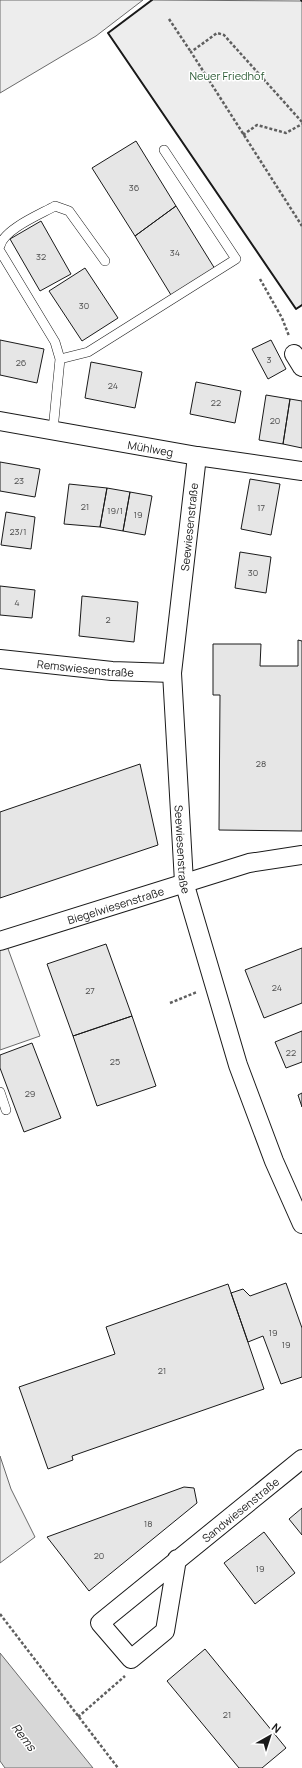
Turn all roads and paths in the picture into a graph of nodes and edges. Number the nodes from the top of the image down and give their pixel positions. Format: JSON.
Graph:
{"nodes":[{"id":1,"x":169,"y":19,"type":"dead end"},
{"id":2,"x":191,"y":52,"type":"junction"},
{"id":3,"x":302,"y":123,"type":"edge"},
{"id":4,"x":243,"y":135,"type":"junction"},
{"id":5,"x":164,"y":150,"type":"dead end"},
{"id":6,"x":302,"y":226,"type":"edge"},
{"id":7,"x":0,"y":246,"type":"edge"},
{"id":8,"x":0,"y":250,"type":"edge"},
{"id":9,"x":105,"y":261,"type":"dead end"},
{"id":10,"x":260,"y":279,"type":"dead end"},
{"id":11,"x":60,"y":359,"type":"junction"},
{"id":12,"x":298,"y":361,"type":"edge"},
{"id":13,"x":0,"y":421,"type":"edge"},
{"id":14,"x":53,"y":430,"type":"junction"},
{"id":15,"x":197,"y":456,"type":"junction"},
{"id":16,"x":302,"y":471,"type":"edge"},
{"id":17,"x":0,"y":659,"type":"edge"},
{"id":18,"x":172,"y":673,"type":"junction"},
{"id":19,"x":302,"y":855,"type":"edge"},
{"id":20,"x":184,"y":882,"type":"junction"},
{"id":21,"x":0,"y":941,"type":"edge"},
{"id":22,"x":214,"y":986,"type":"junction"},
{"id":23,"x":170,"y":1003,"type":"dead end"},
{"id":24,"x":0,"y":1092,"type":"edge"},
{"id":25,"x":6,"y":1110,"type":"dead end"},
{"id":26,"x":302,"y":1224,"type":"edge"},
{"id":27,"x":302,"y":1459,"type":"edge"},
{"id":28,"x":177,"y":1559,"type":"junction"},
{"id":29,"x":0,"y":1614,"type":"edge"},
{"id":30,"x":131,"y":1659,"type":"junction"},
{"id":31,"x":78,"y":1717,"type":"junction"},
{"id":32,"x":118,"y":1768,"type":"edge"}],
"edges":[{"from":1,"to":2,"type":"path"},
{"from":2,"to":3,"type":"path"},
{"from":2,"to":4,"type":"path"},
{"from":3,"to":4,"type":"path"},
{"from":4,"to":6,"type":"path"},
{"from":5,"to":11,"type":"lane"},
{"from":7,"to":9,"type":"lane"},
{"from":8,"to":11,"type":"lane"},
{"from":10,"to":12,"type":"path"},
{"from":11,"to":14,"type":"lane"},
{"from":13,"to":14,"type":"street","name":"Mühlweg"},
{"from":14,"to":15,"type":"street","name":"Mühlweg"},
{"from":15,"to":16,"type":"street","name":"Mühlweg"},
{"from":15,"to":18,"type":"street","name":"Seewiesenstraße"},
{"from":17,"to":18,"type":"street","name":"Remswiesenstraße"},
{"from":18,"to":20,"type":"street","name":"Seewiesenstraße"},
{"from":19,"to":20,"type":"street","name":"Biegelwiesenstraße"},
{"from":20,"to":21,"type":"street","name":"Biegelwiesenstraße"},
{"from":20,"to":22,"type":"street","name":"Seewiesenstraße"},
{"from":22,"to":23,"type":"path"},
{"from":22,"to":26,"type":"street","name":"Seewiesenstraße"},
{"from":24,"to":25,"type":"lane"},
{"from":27,"to":28,"type":"street","name":"Sandwiesenstraße"},
{"from":28,"to":30,"type":"street"},
{"from":28,"to":30,"type":"street","name":"Sandwiesenstraße"},
{"from":29,"to":31,"type":"path"},
{"from":30,"to":31,"type":"path"},
{"from":31,"to":32,"type":"path"}]}
